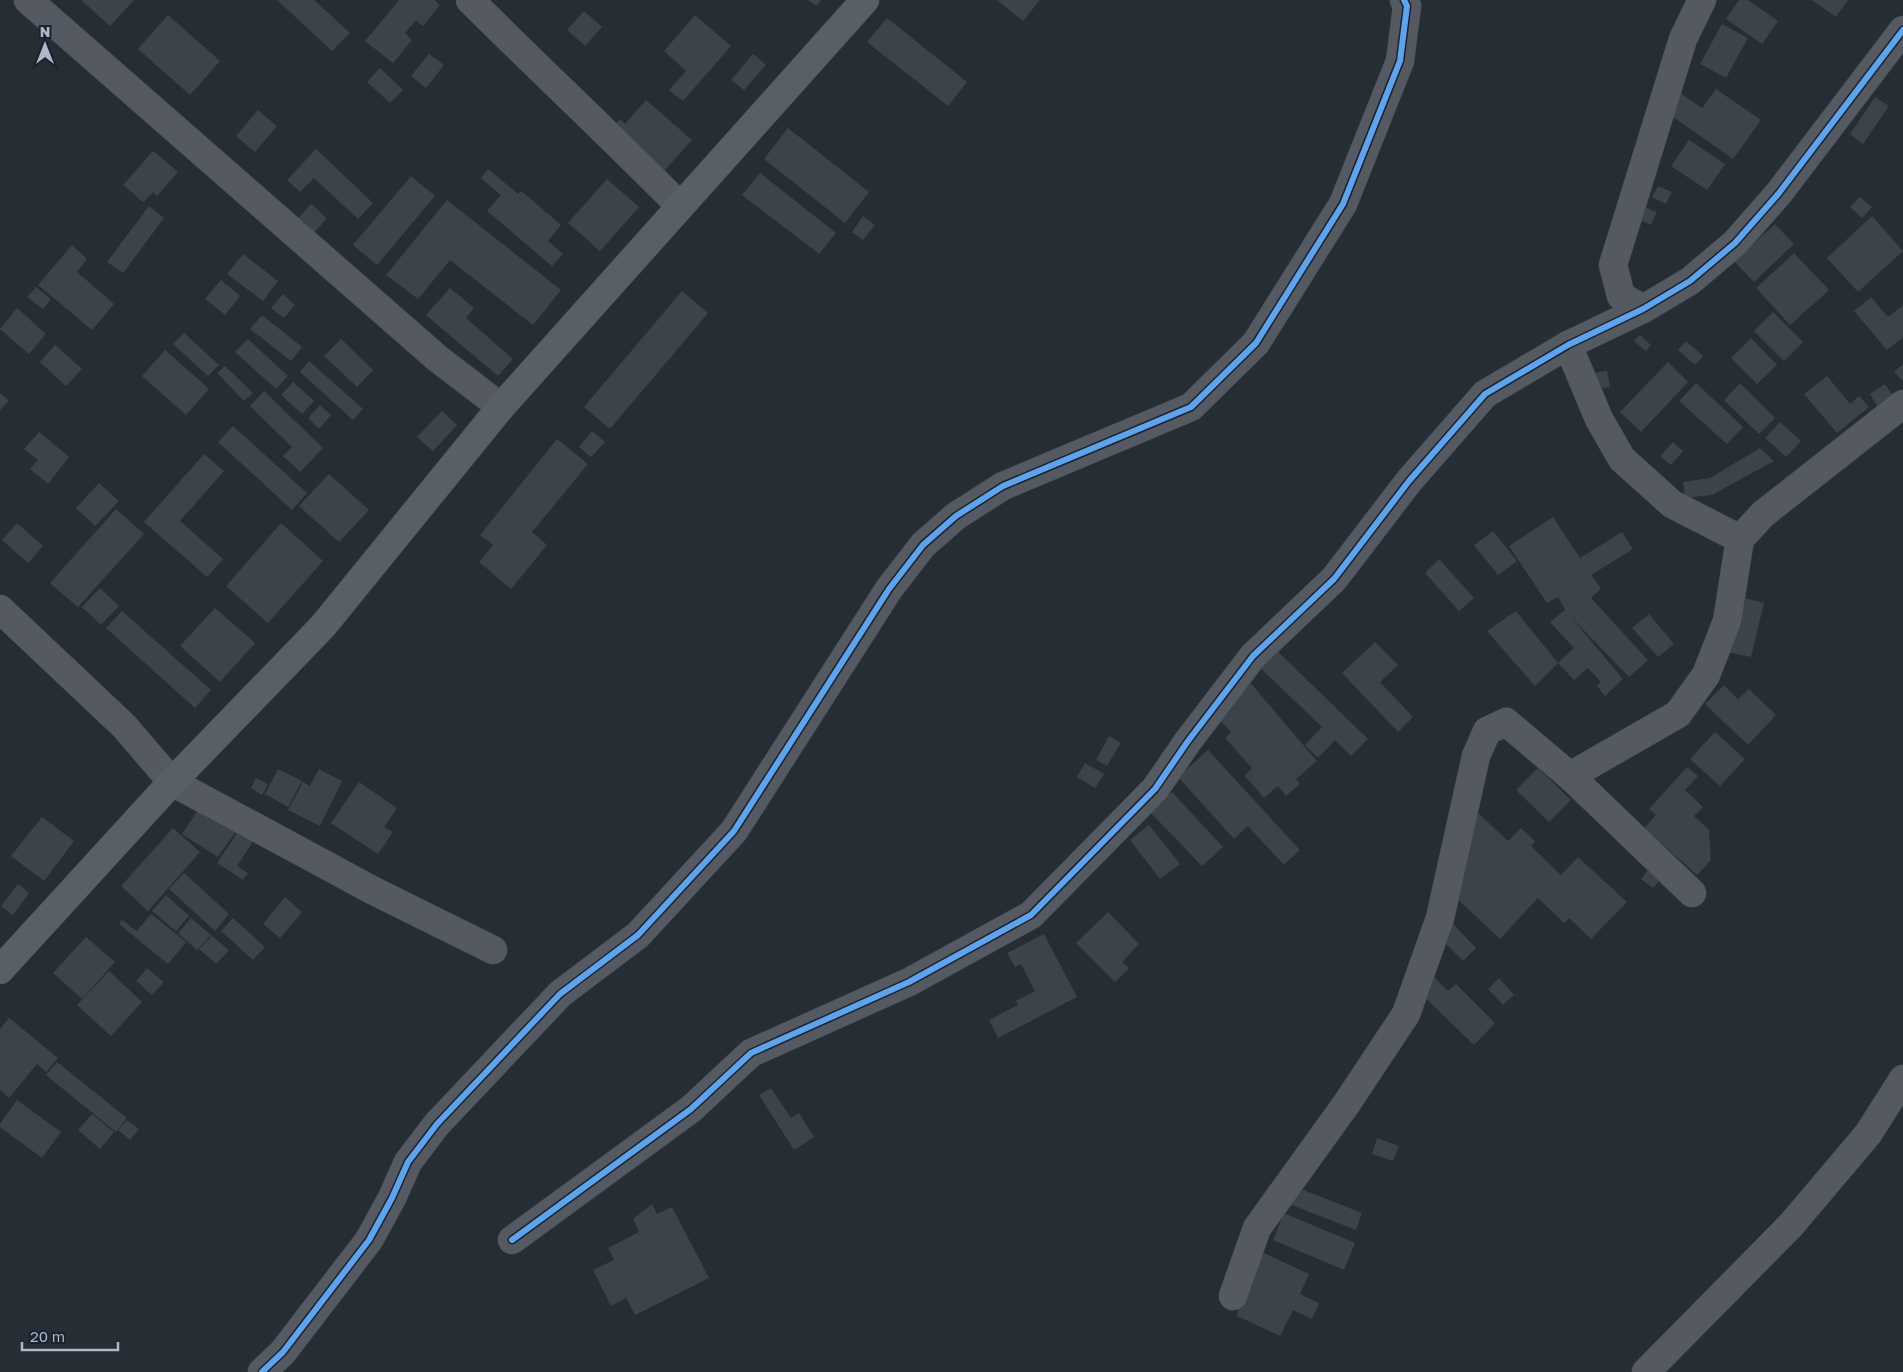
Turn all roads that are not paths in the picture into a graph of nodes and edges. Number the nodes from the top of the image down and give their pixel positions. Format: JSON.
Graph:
{"nodes":[{"id":1,"x":28,"y":0,"type":"edge"},
{"id":2,"x":470,"y":0,"type":"edge"},
{"id":3,"x":866,"y":0,"type":"edge"},
{"id":4,"x":1404,"y":0,"type":"edge"},
{"id":5,"x":1702,"y":0,"type":"edge"},
{"id":6,"x":1903,"y":30,"type":"edge"},
{"id":7,"x":680,"y":206,"type":"junction"},
{"id":8,"x":1643,"y":310,"type":"junction"},
{"id":9,"x":1568,"y":346,"type":"junction"},
{"id":10,"x":1903,"y":404,"type":"edge"},
{"id":11,"x":502,"y":408,"type":"junction"},
{"id":12,"x":1740,"y":539,"type":"junction"},
{"id":13,"x":0,"y":609,"type":"edge"},
{"id":14,"x":1570,"y":776,"type":"junction"},
{"id":15,"x":172,"y":782,"type":"junction"},
{"id":16,"x":1692,"y":893,"type":"dead end"},
{"id":17,"x":493,"y":950,"type":"dead end"},
{"id":18,"x":0,"y":970,"type":"edge"},
{"id":19,"x":1903,"y":1079,"type":"edge"},
{"id":20,"x":512,"y":1240,"type":"dead end"},
{"id":21,"x":1233,"y":1296,"type":"dead end"},
{"id":22,"x":262,"y":1372,"type":"edge"},
{"id":23,"x":1646,"y":1372,"type":"edge"}],
"edges":[{"from":1,"to":11,"type":"street"},
{"from":2,"to":7,"type":"street"},
{"from":3,"to":7,"type":"street"},
{"from":4,"to":22,"type":"street"},
{"from":5,"to":8,"type":"street"},
{"from":6,"to":8,"type":"street"},
{"from":7,"to":11,"type":"street"},
{"from":8,"to":9,"type":"street"},
{"from":9,"to":12,"type":"street"},
{"from":9,"to":20,"type":"street"},
{"from":10,"to":12,"type":"street"},
{"from":11,"to":15,"type":"street"},
{"from":12,"to":14,"type":"street"},
{"from":13,"to":15,"type":"street"},
{"from":14,"to":16,"type":"street"},
{"from":14,"to":21,"type":"street"},
{"from":15,"to":17,"type":"street"},
{"from":15,"to":18,"type":"street"},
{"from":19,"to":23,"type":"street"}]}
